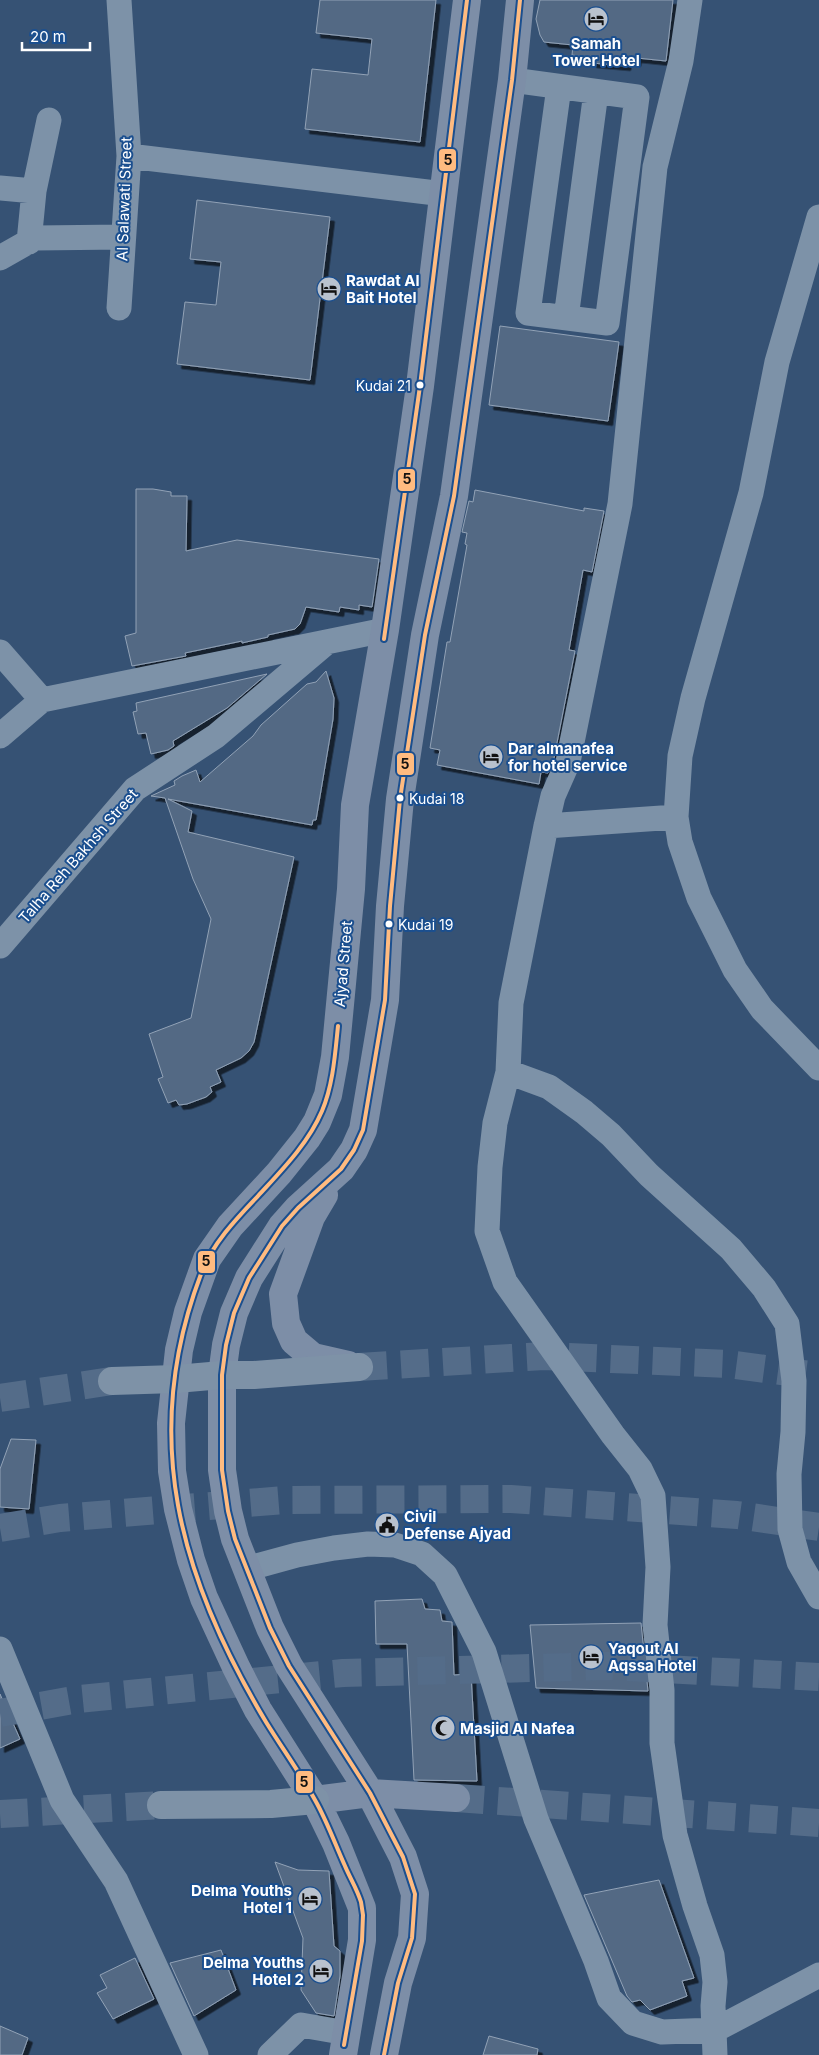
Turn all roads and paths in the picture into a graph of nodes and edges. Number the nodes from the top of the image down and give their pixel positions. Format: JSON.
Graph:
{"nodes":[{"id":1,"x":119,"y":0,"type":"edge"},
{"id":2,"x":466,"y":0,"type":"edge"},
{"id":3,"x":520,"y":0,"type":"edge"},
{"id":4,"x":690,"y":0,"type":"edge"},
{"id":5,"x":512,"y":80,"type":"junction"},
{"id":6,"x":559,"y":87,"type":"junction"},
{"id":7,"x":596,"y":92,"type":"junction"},
{"id":8,"x":49,"y":120,"type":"dead end"},
{"id":9,"x":129,"y":156,"type":"junction"},
{"id":10,"x":0,"y":188,"type":"edge"},
{"id":11,"x":34,"y":190,"type":"junction"},
{"id":12,"x":444,"y":194,"type":"junction"},
{"id":13,"x":819,"y":217,"type":"edge"},
{"id":14,"x":123,"y":237,"type":"junction"},
{"id":15,"x":29,"y":242,"type":"junction"},
{"id":16,"x":0,"y":258,"type":"edge"},
{"id":17,"x":120,"y":308,"type":"dead end"},
{"id":18,"x":566,"y":318,"type":"junction"},
{"id":19,"x":385,"y":630,"type":"junction"},
{"id":20,"x":326,"y":643,"type":"junction"},
{"id":21,"x":0,"y":652,"type":"edge"},
{"id":22,"x":42,"y":700,"type":"junction"},
{"id":23,"x":0,"y":736,"type":"edge"},
{"id":24,"x":676,"y":817,"type":"junction"},
{"id":25,"x":546,"y":826,"type":"junction"},
{"id":26,"x":0,"y":946,"type":"edge"},
{"id":27,"x":819,"y":1068,"type":"edge"},
{"id":28,"x":508,"y":1072,"type":"junction"},
{"id":29,"x":341,"y":1169,"type":"junction"},
{"id":30,"x":359,"y":1367,"type":"joint"},
{"id":31,"x":222,"y":1374,"type":"junction"},
{"id":32,"x":176,"y":1379,"type":"junction"},
{"id":33,"x":112,"y":1381,"type":"tunnel mouth"},
{"id":34,"x":246,"y":1570,"type":"junction"},
{"id":35,"x":819,"y":1597,"type":"edge"},
{"id":36,"x":0,"y":1649,"type":"edge"},
{"id":37,"x":370,"y":1793,"type":"junction"},
{"id":38,"x":456,"y":1798,"type":"tunnel mouth"},
{"id":39,"x":314,"y":1800,"type":"junction"},
{"id":40,"x":161,"y":1805,"type":"tunnel mouth"},
{"id":41,"x":819,"y":1975,"type":"edge"},
{"id":42,"x":715,"y":2030,"type":"junction"},
{"id":43,"x":345,"y":2044,"type":"edge"},
{"id":44,"x":196,"y":2055,"type":"edge"},
{"id":45,"x":270,"y":2055,"type":"edge"},
{"id":46,"x":384,"y":2055,"type":"edge"},
{"id":47,"x":715,"y":2055,"type":"edge"}],
"edges":[{"from":1,"to":9,"type":"street","name":"Al Salawati Street"},
{"from":2,"to":12,"type":"main road","name":"Ajyad Street"},
{"from":3,"to":5,"type":"main road"},
{"from":4,"to":25,"type":"street"},
{"from":5,"to":6,"type":"street"},
{"from":5,"to":29,"type":"main road"},
{"from":6,"to":7,"type":"street"},
{"from":6,"to":18,"type":"street"},
{"from":7,"to":18,"type":"street"},
{"from":7,"to":18,"type":"street"},
{"from":8,"to":11,"type":"street"},
{"from":9,"to":12,"type":"street"},
{"from":9,"to":14,"type":"street","name":"Al Salawati Street"},
{"from":10,"to":11,"type":"street"},
{"from":11,"to":15,"type":"street"},
{"from":12,"to":19,"type":"main road","name":"Ajyad Street"},
{"from":13,"to":24,"type":"street"},
{"from":14,"to":15,"type":"street"},
{"from":14,"to":17,"type":"street","name":"Al Salawati Street"},
{"from":15,"to":16,"type":"street"},
{"from":19,"to":20,"type":"street"},
{"from":19,"to":32,"type":"main road","name":"Ajyad Street"},
{"from":20,"to":22,"type":"street"},
{"from":20,"to":26,"type":"street","name":"Talha Reh Bakhsh Street"},
{"from":21,"to":22,"type":"street"},
{"from":22,"to":23,"type":"street"},
{"from":24,"to":25,"type":"street"},
{"from":24,"to":27,"type":"street"},
{"from":25,"to":28,"type":"street"},
{"from":28,"to":35,"type":"street"},
{"from":28,"to":42,"type":"street"},
{"from":29,"to":30,"type":"main road"},
{"from":29,"to":31,"type":"main road"},
{"from":30,"to":31,"type":"highway"},
{"from":31,"to":32,"type":"highway"},
{"from":31,"to":34,"type":"main road"},
{"from":32,"to":33,"type":"highway"},
{"from":32,"to":39,"type":"main road","name":"Ajyad Street"},
{"from":34,"to":37,"type":"main road"},
{"from":34,"to":42,"type":"street"},
{"from":36,"to":44,"type":"street"},
{"from":37,"to":38,"type":"main road"},
{"from":37,"to":39,"type":"main road"},
{"from":37,"to":46,"type":"main road"},
{"from":39,"to":40,"type":"highway"},
{"from":39,"to":43,"type":"main road","name":"Ajyad Street"},
{"from":41,"to":42,"type":"street"},
{"from":42,"to":47,"type":"street"},
{"from":43,"to":45,"type":"street"}]}
